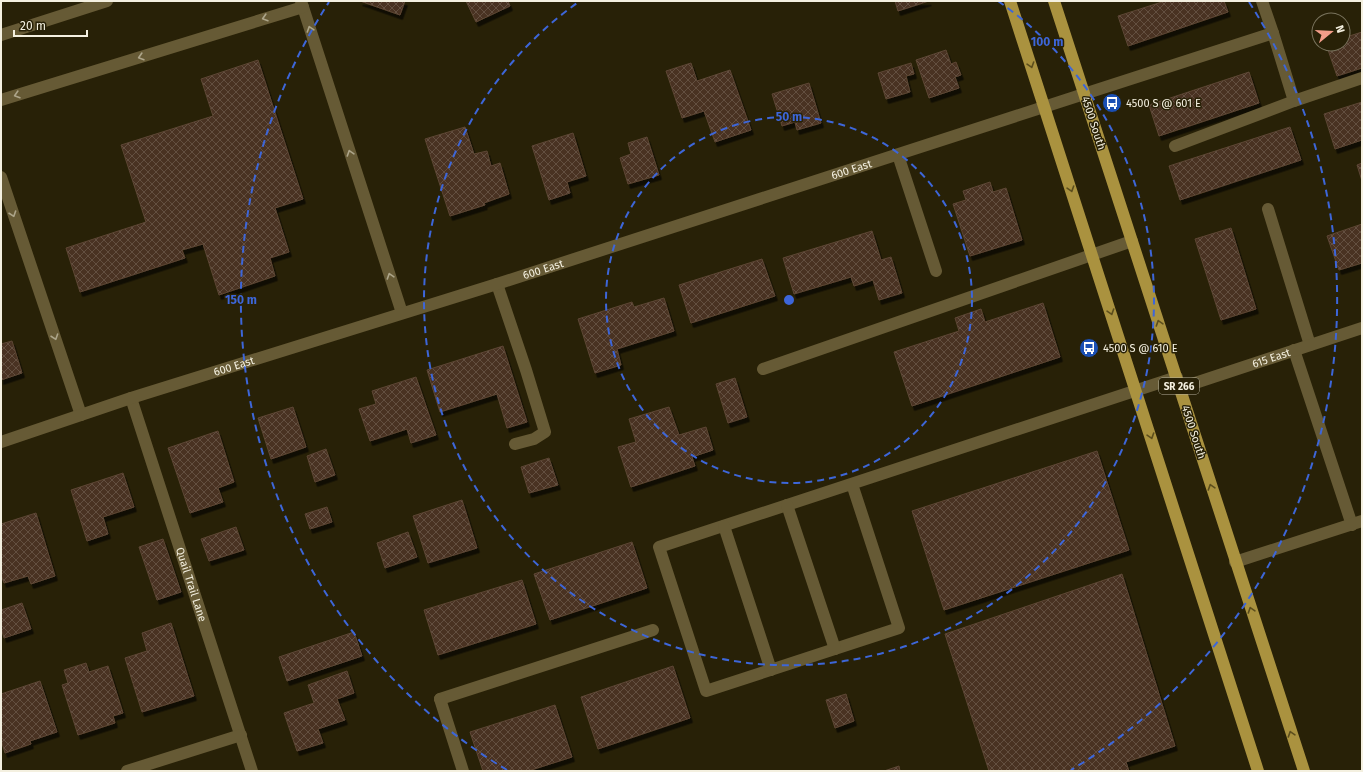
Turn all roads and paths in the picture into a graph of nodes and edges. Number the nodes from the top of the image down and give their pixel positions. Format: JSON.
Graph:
{"nodes":[{"id":1,"x":107,"y":1,"type":"edge"},
{"id":2,"x":1010,"y":1,"type":"edge"},
{"id":3,"x":1054,"y":1,"type":"edge"},
{"id":4,"x":1262,"y":1,"type":"edge"},
{"id":5,"x":302,"y":4,"type":"edge"},
{"id":6,"x":1272,"y":33,"type":"junction"},
{"id":7,"x":1,"y":35,"type":"edge"},
{"id":8,"x":1362,"y":78,"type":"edge"},
{"id":9,"x":1084,"y":94,"type":"junction"},
{"id":10,"x":1,"y":100,"type":"edge"},
{"id":11,"x":1294,"y":101,"type":"junction"},
{"id":12,"x":1045,"y":107,"type":"junction"},
{"id":13,"x":1175,"y":146,"type":"dead end"},
{"id":14,"x":898,"y":155,"type":"junction"},
{"id":15,"x":1,"y":177,"type":"edge"},
{"id":16,"x":1268,"y":209,"type":"dead end"},
{"id":17,"x":1132,"y":241,"type":"junction"},
{"id":18,"x":1092,"y":255,"type":"junction"},
{"id":19,"x":936,"y":271,"type":"dead end"},
{"id":20,"x":497,"y":284,"type":"junction"},
{"id":21,"x":402,"y":314,"type":"junction"},
{"id":22,"x":1362,"y":328,"type":"edge"},
{"id":23,"x":1310,"y":345,"type":"junction"},
{"id":24,"x":1294,"y":350,"type":"junction"},
{"id":25,"x":763,"y":370,"type":"dead end"},
{"id":26,"x":1178,"y":383,"type":"junction"},
{"id":27,"x":1136,"y":391,"type":"junction"},
{"id":28,"x":131,"y":398,"type":"junction"},
{"id":29,"x":82,"y":415,"type":"junction"},
{"id":30,"x":1,"y":442,"type":"edge"},
{"id":31,"x":515,"y":444,"type":"dead end"},
{"id":32,"x":852,"y":484,"type":"junction"},
{"id":33,"x":788,"y":505,"type":"junction"},
{"id":34,"x":1357,"y":523,"type":"edge"},
{"id":35,"x":724,"y":526,"type":"junction"},
{"id":36,"x":1235,"y":562,"type":"junction"},
{"id":37,"x":653,"y":630,"type":"dead end"},
{"id":38,"x":835,"y":649,"type":"junction"},
{"id":39,"x":771,"y":670,"type":"junction"},
{"id":40,"x":241,"y":735,"type":"junction"},
{"id":41,"x":1255,"y":770,"type":"edge"},
{"id":42,"x":127,"y":771,"type":"edge"},
{"id":43,"x":252,"y":771,"type":"edge"},
{"id":44,"x":463,"y":771,"type":"edge"},
{"id":45,"x":1304,"y":771,"type":"edge"}],
"edges":[{"from":1,"to":7,"type":"street"},
{"from":2,"to":12,"type":"main road","one_way":true},
{"from":3,"to":9,"type":"main road","name":"4500 South","number":"SR 266"},
{"from":4,"to":6,"type":"street"},
{"from":5,"to":10,"type":"street","one_way":true},
{"from":21,"to":5,"type":"street","one_way":true},
{"from":6,"to":9,"type":"street","name":"600 East"},
{"from":6,"to":11,"type":"street"},
{"from":8,"to":11,"type":"street"},
{"from":9,"to":12,"type":"street","name":"600 East"},
{"from":9,"to":17,"type":"main road","name":"4500 South","number":"SR 266"},
{"from":11,"to":13,"type":"street"},
{"from":12,"to":14,"type":"street","name":"600 East"},
{"from":12,"to":18,"type":"main road","one_way":true},
{"from":14,"to":19,"type":"street"},
{"from":14,"to":20,"type":"street","name":"600 East"},
{"from":15,"to":29,"type":"street","one_way":true},
{"from":16,"to":23,"type":"street"},
{"from":17,"to":18,"type":"street"},
{"from":26,"to":17,"type":"main road","name":"4500 South","number":"SR 266","one_way":true},
{"from":18,"to":25,"type":"street"},
{"from":18,"to":27,"type":"main road","one_way":true},
{"from":20,"to":21,"type":"street","name":"600 East"},
{"from":20,"to":31,"type":"street"},
{"from":21,"to":28,"type":"street","name":"600 East"},
{"from":22,"to":23,"type":"street","name":"615 East"},
{"from":23,"to":24,"type":"street","name":"615 East"},
{"from":24,"to":26,"type":"street","name":"615 East"},
{"from":24,"to":34,"type":"street"},
{"from":26,"to":27,"type":"street","name":"615 East"},
{"from":36,"to":26,"type":"main road","name":"4500 South","number":"SR 266","one_way":true},
{"from":27,"to":32,"type":"street","name":"615 East"},
{"from":27,"to":41,"type":"main road","one_way":true},
{"from":28,"to":29,"type":"street","name":"600 East"},
{"from":28,"to":40,"type":"street","name":"Quail Trail Lane"},
{"from":29,"to":30,"type":"street","name":"600 East"},
{"from":32,"to":33,"type":"street","name":"615 East"},
{"from":32,"to":38,"type":"street"},
{"from":33,"to":35,"type":"street","name":"615 East"},
{"from":33,"to":38,"type":"street"},
{"from":34,"to":36,"type":"street"},
{"from":35,"to":39,"type":"street"},
{"from":35,"to":39,"type":"street","name":"615 East"},
{"from":45,"to":36,"type":"main road","name":"4500 South","number":"SR 266","one_way":true},
{"from":37,"to":44,"type":"street"},
{"from":38,"to":39,"type":"street"},
{"from":40,"to":42,"type":"street"},
{"from":40,"to":43,"type":"street","name":"Quail Trail Lane"}]}
